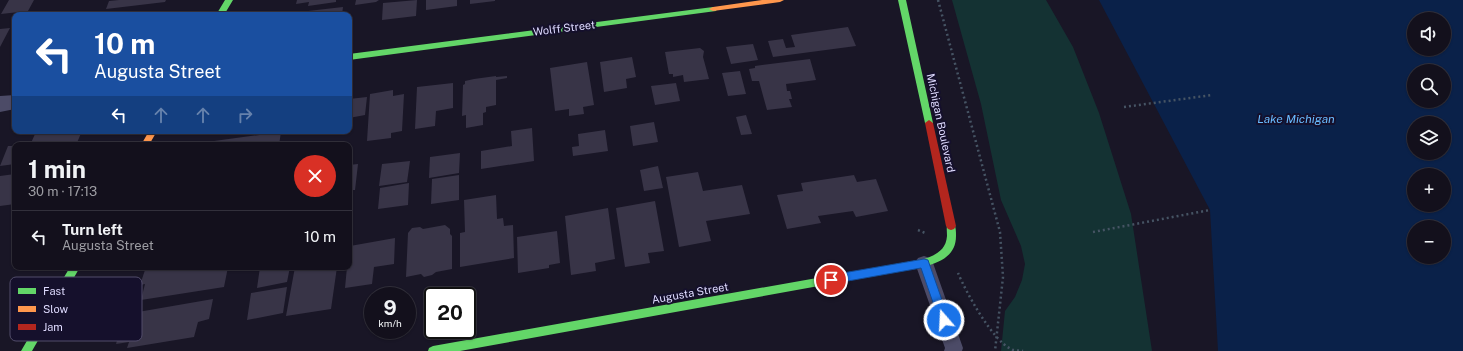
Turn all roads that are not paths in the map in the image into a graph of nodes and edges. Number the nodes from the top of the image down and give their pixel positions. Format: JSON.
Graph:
{"nodes":[{"id":1,"x":229,"y":0,"type":"edge"},
{"id":2,"x":780,"y":0,"type":"edge"},
{"id":3,"x":902,"y":0,"type":"edge"},
{"id":4,"x":222,"y":12,"type":"edge"},
{"id":5,"x":352,"y":57,"type":"edge"},
{"id":6,"x":12,"y":102,"type":"edge"},
{"id":7,"x":0,"y":104,"type":"edge"},
{"id":8,"x":949,"y":251,"type":"joint"},
{"id":9,"x":924,"y":263,"type":"junction"},
{"id":10,"x":32,"y":341,"type":"edge"},
{"id":11,"x":26,"y":351,"type":"edge"},
{"id":12,"x":433,"y":351,"type":"edge"},
{"id":13,"x":953,"y":351,"type":"edge"}],
"edges":[{"from":1,"to":4,"type":"street"},
{"from":2,"to":5,"type":"street","name":"Wolff Street"},
{"from":3,"to":8,"type":"street","name":"Michigan Boulevard"},
{"from":6,"to":7,"type":"street"},
{"from":8,"to":9,"type":"street","name":"Augusta Street"},
{"from":9,"to":12,"type":"street","name":"Augusta Street"},
{"from":9,"to":13,"type":"lane"},
{"from":10,"to":11,"type":"street"}]}
